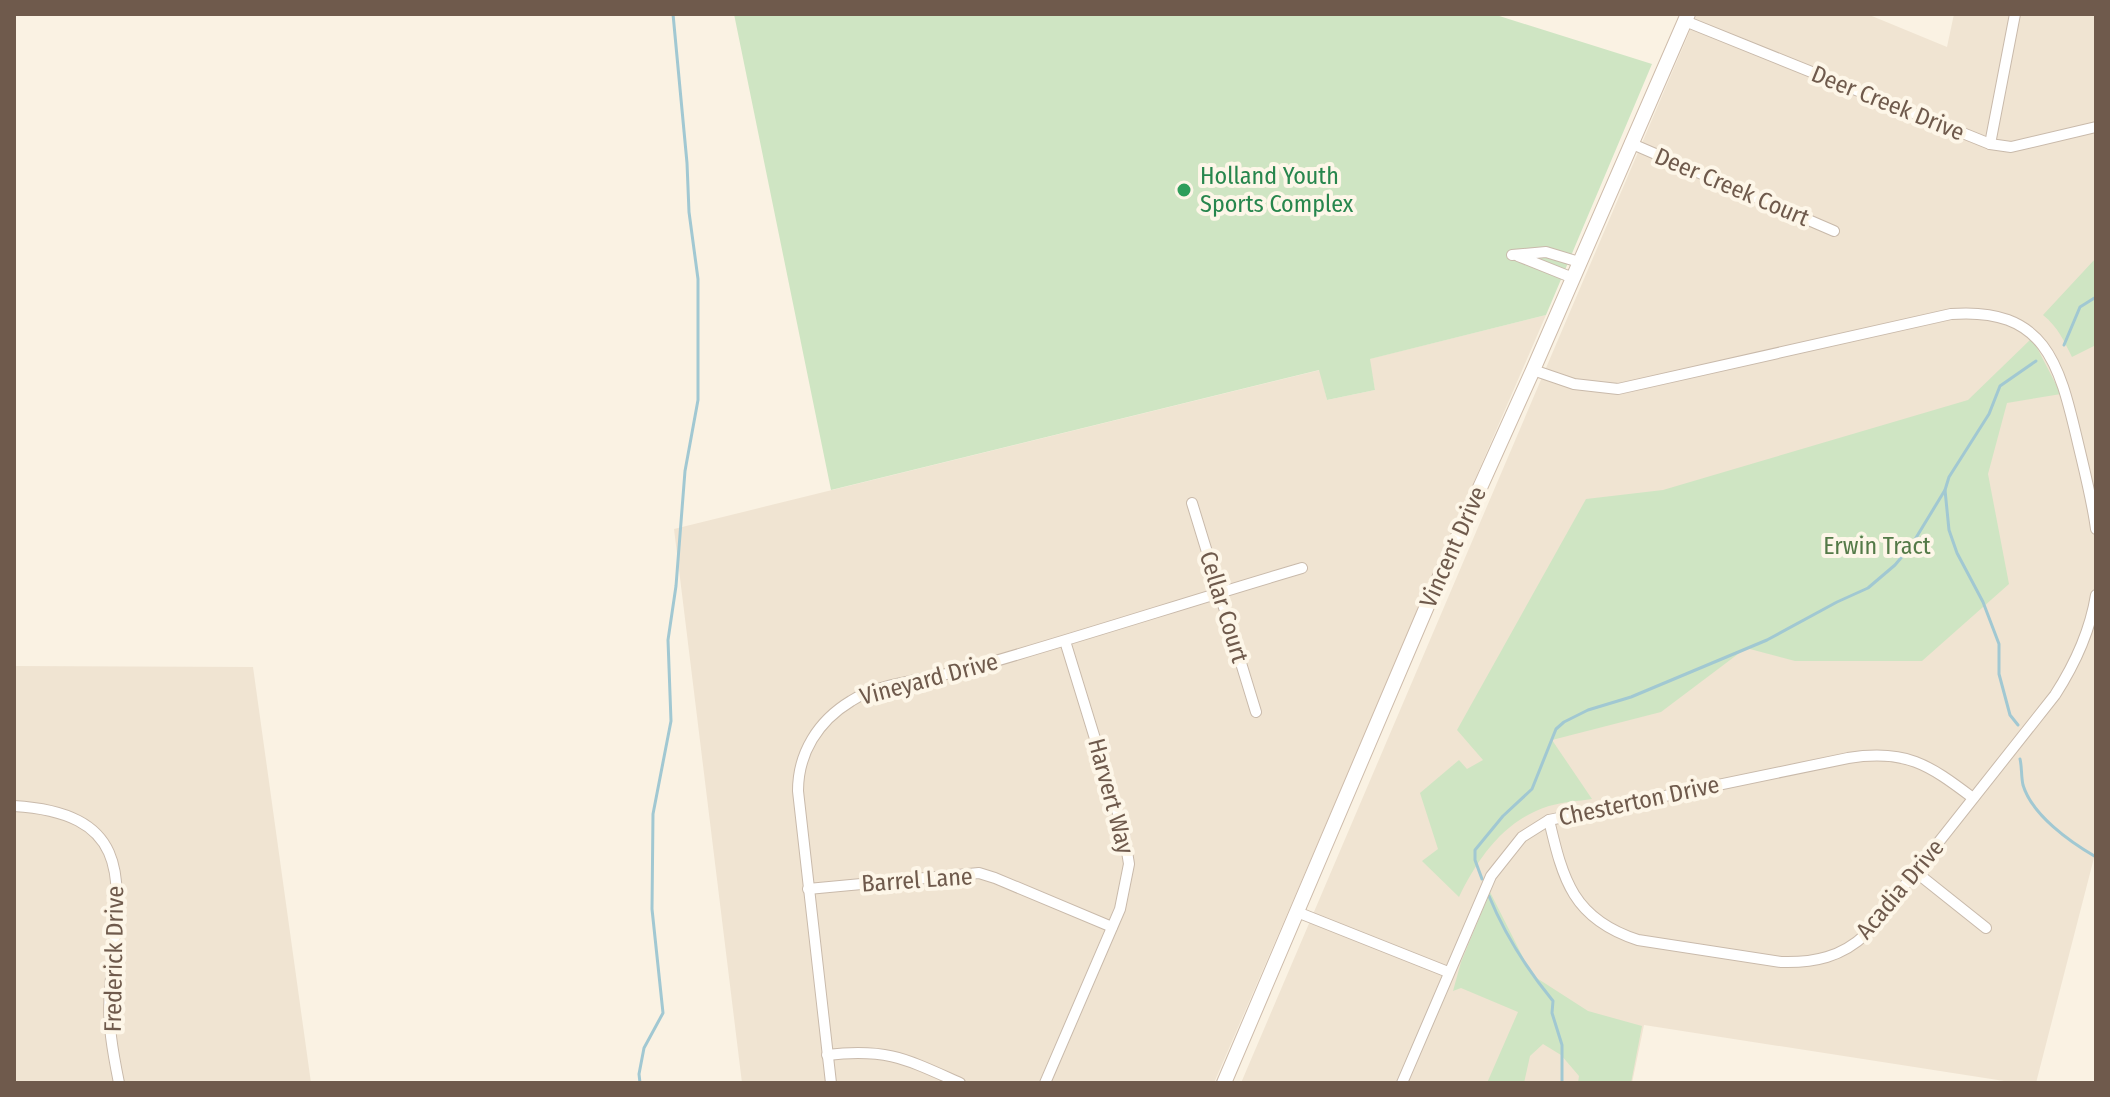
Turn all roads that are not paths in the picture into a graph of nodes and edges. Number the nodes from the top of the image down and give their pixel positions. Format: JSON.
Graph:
{"nodes":[{"id":1,"x":2015,"y":14,"type":"edge"},
{"id":2,"x":1687,"y":17,"type":"edge"},
{"id":3,"x":2096,"y":127,"type":"edge"},
{"id":4,"x":1630,"y":143,"type":"junction"},
{"id":5,"x":1990,"y":144,"type":"junction"},
{"id":6,"x":1834,"y":231,"type":"dead end"},
{"id":7,"x":1579,"y":262,"type":"junction"},
{"id":8,"x":1573,"y":278,"type":"junction"},
{"id":9,"x":1533,"y":370,"type":"junction"},
{"id":10,"x":1192,"y":503,"type":"dead end"},
{"id":11,"x":2096,"y":529,"type":"edge"},
{"id":12,"x":1302,"y":568,"type":"dead end"},
{"id":13,"x":1220,"y":592,"type":"junction"},
{"id":14,"x":2096,"y":595,"type":"edge"},
{"id":15,"x":1065,"y":641,"type":"junction"},
{"id":16,"x":1256,"y":712,"type":"dead end"},
{"id":17,"x":1973,"y":798,"type":"junction"},
{"id":18,"x":14,"y":806,"type":"edge"},
{"id":19,"x":1549,"y":820,"type":"junction"},
{"id":20,"x":1917,"y":873,"type":"junction"},
{"id":21,"x":808,"y":889,"type":"junction"},
{"id":22,"x":1297,"y":912,"type":"junction"},
{"id":23,"x":1112,"y":927,"type":"junction"},
{"id":24,"x":1986,"y":928,"type":"dead end"},
{"id":25,"x":1448,"y":972,"type":"junction"},
{"id":26,"x":827,"y":1055,"type":"junction"},
{"id":27,"x":119,"y":1083,"type":"edge"},
{"id":28,"x":831,"y":1083,"type":"edge"},
{"id":29,"x":960,"y":1083,"type":"edge"},
{"id":30,"x":1045,"y":1083,"type":"edge"},
{"id":31,"x":1224,"y":1083,"type":"edge"},
{"id":32,"x":1402,"y":1083,"type":"edge"}],
"edges":[{"from":1,"to":5,"type":"street"},
{"from":2,"to":4,"type":"street","name":"Vincent Drive"},
{"from":2,"to":5,"type":"street","name":"Deer Creek Drive"},
{"from":3,"to":5,"type":"street","name":"Deer Creek Drive"},
{"from":4,"to":6,"type":"street","name":"Deer Creek Court"},
{"from":4,"to":7,"type":"street","name":"Vincent Drive"},
{"from":7,"to":8,"type":"street","name":"Vincent Drive"},
{"from":7,"to":8,"type":"street"},
{"from":8,"to":9,"type":"street","name":"Vincent Drive"},
{"from":9,"to":11,"type":"street"},
{"from":9,"to":22,"type":"street","name":"Vincent Drive"},
{"from":10,"to":13,"type":"street","name":"Cellar Court"},
{"from":12,"to":13,"type":"street","name":"Vineyard Drive"},
{"from":13,"to":15,"type":"street","name":"Vineyard Drive"},
{"from":13,"to":16,"type":"street","name":"Cellar Court"},
{"from":14,"to":17,"type":"street","name":"Acadia Drive"},
{"from":15,"to":21,"type":"street","name":"Vineyard Drive"},
{"from":15,"to":23,"type":"street","name":"Harvert Way"},
{"from":17,"to":19,"type":"street","name":"Chesterton Drive"},
{"from":17,"to":20,"type":"street","name":"Acadia Drive"},
{"from":18,"to":27,"type":"street","name":"Frederick Drive"},
{"from":19,"to":20,"type":"street","name":"Acadia Drive"},
{"from":19,"to":25,"type":"street","name":"Chesterton Drive"},
{"from":20,"to":24,"type":"street"},
{"from":21,"to":23,"type":"street","name":"Barrel Lane"},
{"from":21,"to":26,"type":"street","name":"Vineyard Drive"},
{"from":22,"to":25,"type":"street"},
{"from":22,"to":31,"type":"street","name":"Vincent Drive"},
{"from":23,"to":30,"type":"street","name":"Harvert Way"},
{"from":25,"to":32,"type":"street","name":"Chesterton Drive"},
{"from":26,"to":28,"type":"street","name":"Vineyard Drive"},
{"from":26,"to":29,"type":"street"}]}
